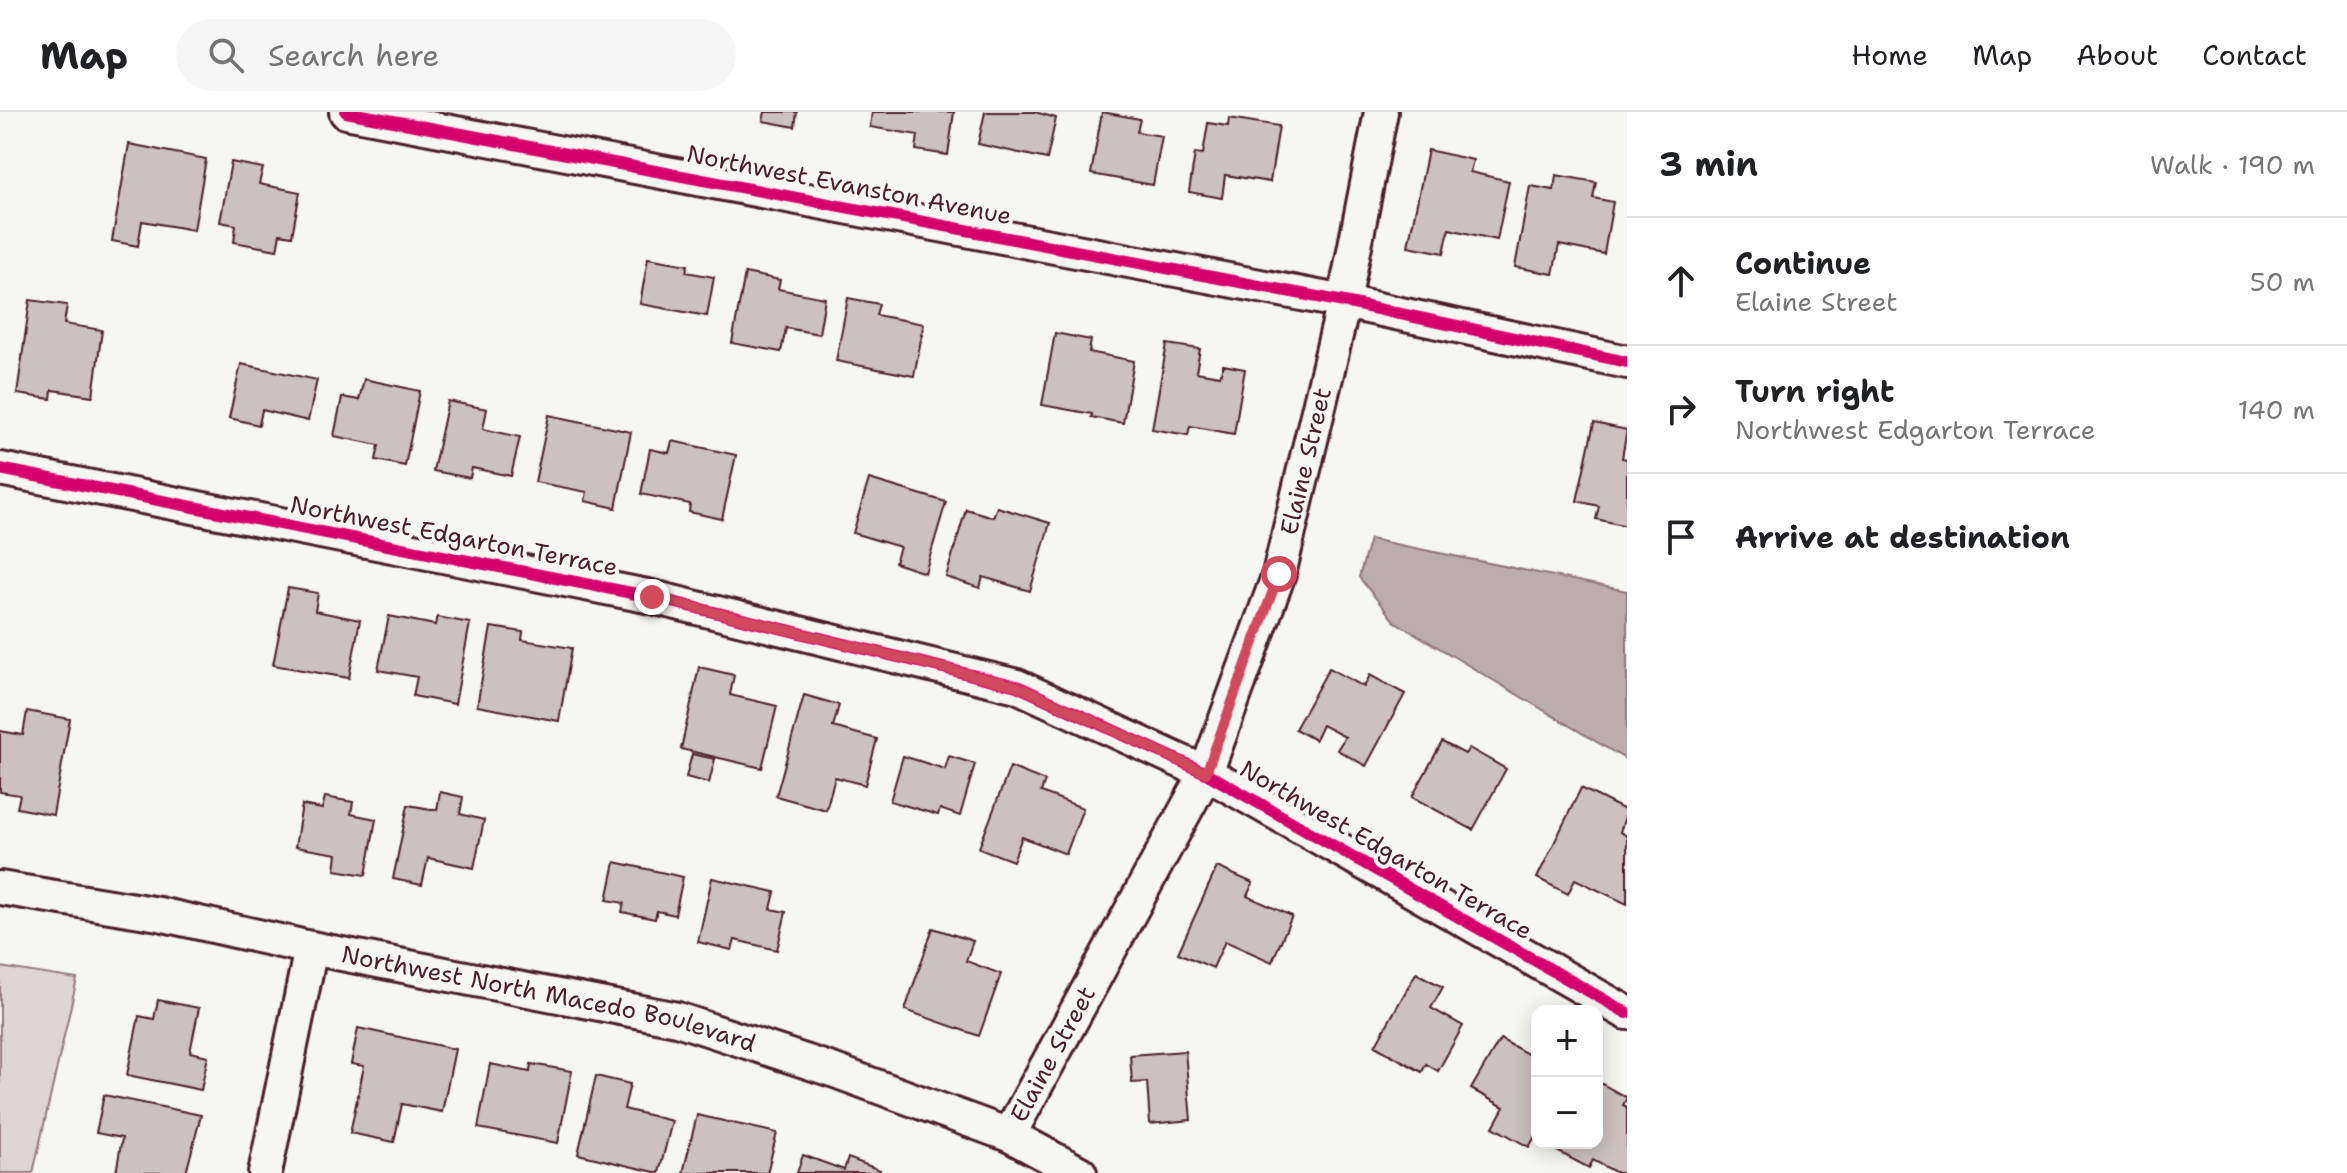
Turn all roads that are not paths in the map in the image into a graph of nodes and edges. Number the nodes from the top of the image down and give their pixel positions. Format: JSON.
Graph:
{"nodes":[{"id":1,"x":346,"y":112,"type":"edge"},
{"id":2,"x":1381,"y":112,"type":"edge"},
{"id":3,"x":1344,"y":302,"type":"junction"},
{"id":4,"x":1627,"y":362,"type":"edge"},
{"id":5,"x":0,"y":469,"type":"edge"},
{"id":6,"x":1206,"y":773,"type":"junction"},
{"id":7,"x":0,"y":888,"type":"edge"},
{"id":8,"x":311,"y":948,"type":"junction"},
{"id":9,"x":1627,"y":1013,"type":"edge"},
{"id":10,"x":1009,"y":1135,"type":"junction"},
{"id":11,"x":265,"y":1173,"type":"edge"},
{"id":12,"x":1080,"y":1173,"type":"edge"}],
"edges":[{"from":1,"to":3,"type":"street","name":"Northwest Evanston Avenue"},
{"from":2,"to":3,"type":"street","name":"Elaine Street"},
{"from":3,"to":4,"type":"street","name":"Northwest Evanston Avenue"},
{"from":3,"to":6,"type":"street","name":"Elaine Street"},
{"from":5,"to":6,"type":"street","name":"Northwest Edgarton Terrace"},
{"from":6,"to":9,"type":"street","name":"Northwest Edgarton Terrace"},
{"from":6,"to":10,"type":"street","name":"Elaine Street"},
{"from":7,"to":8,"type":"street","name":"Northwest North Macedo Boulevard"},
{"from":8,"to":10,"type":"street","name":"Northwest North Macedo Boulevard"},
{"from":8,"to":11,"type":"street"},
{"from":10,"to":12,"type":"street","name":"Northwest North Macedo Boulevard"}]}
